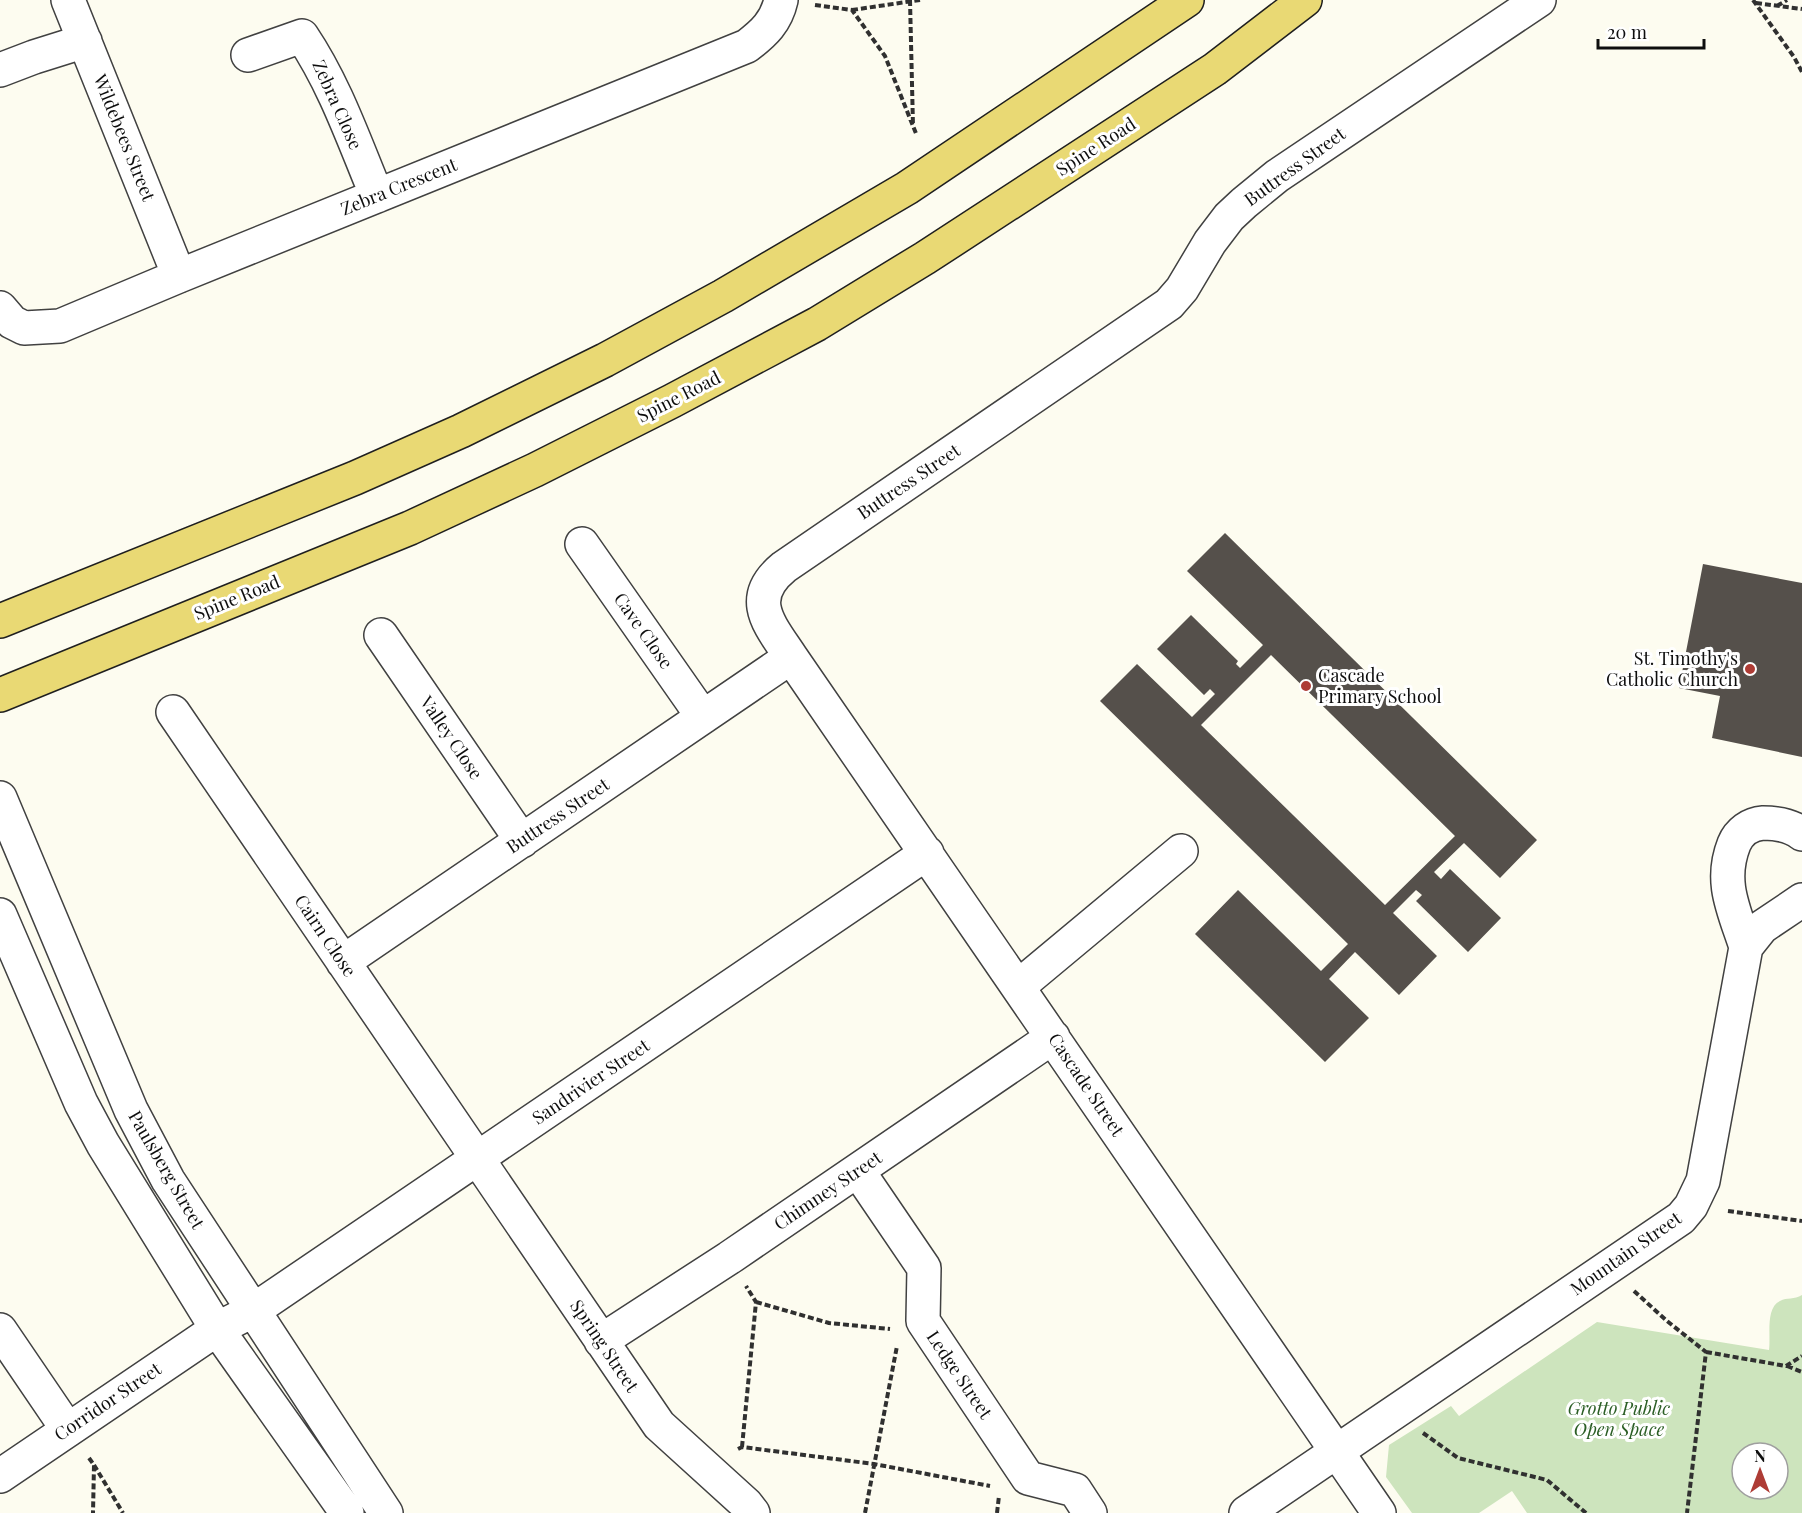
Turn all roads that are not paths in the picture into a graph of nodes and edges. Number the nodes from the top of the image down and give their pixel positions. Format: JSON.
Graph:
{"nodes":[{"id":1,"x":68,"y":0,"type":"edge"},
{"id":2,"x":781,"y":0,"type":"edge"},
{"id":3,"x":1187,"y":0,"type":"edge"},
{"id":4,"x":1305,"y":0,"type":"edge"},
{"id":5,"x":1539,"y":0,"type":"edge"},
{"id":6,"x":84,"y":41,"type":"junction"},
{"id":7,"x":248,"y":56,"type":"dead end"},
{"id":8,"x":0,"y":70,"type":"edge"},
{"id":9,"x":377,"y":196,"type":"junction"},
{"id":10,"x":179,"y":276,"type":"junction"},
{"id":11,"x":0,"y":308,"type":"edge"},
{"id":12,"x":582,"y":544,"type":"dead end"},
{"id":13,"x":0,"y":621,"type":"edge"},
{"id":14,"x":381,"y":635,"type":"dead end"},
{"id":15,"x":791,"y":657,"type":"junction"},
{"id":16,"x":0,"y":695,"type":"edge"},
{"id":17,"x":173,"y":712,"type":"dead end"},
{"id":18,"x":703,"y":717,"type":"junction"},
{"id":19,"x":0,"y":798,"type":"edge"},
{"id":20,"x":1802,"y":834,"type":"edge"},
{"id":21,"x":522,"y":841,"type":"junction"},
{"id":22,"x":1181,"y":851,"type":"dead end"},
{"id":23,"x":927,"y":853,"type":"junction"},
{"id":24,"x":1802,"y":900,"type":"edge"},
{"id":25,"x":0,"y":915,"type":"edge"},
{"id":26,"x":1746,"y":947,"type":"junction"},
{"id":27,"x":344,"y":962,"type":"junction"},
{"id":28,"x":1019,"y":986,"type":"junction"},
{"id":29,"x":1053,"y":1038,"type":"junction"},
{"id":30,"x":477,"y":1160,"type":"junction"},
{"id":31,"x":858,"y":1171,"type":"junction"},
{"id":32,"x":254,"y":1310,"type":"junction"},
{"id":33,"x":217,"y":1329,"type":"junction"},
{"id":34,"x":0,"y":1330,"type":"edge"},
{"id":35,"x":601,"y":1341,"type":"junction"},
{"id":36,"x":68,"y":1430,"type":"junction"},
{"id":37,"x":1337,"y":1451,"type":"junction"},
{"id":38,"x":0,"y":1476,"type":"edge"},
{"id":39,"x":347,"y":1513,"type":"edge"},
{"id":40,"x":386,"y":1513,"type":"edge"},
{"id":41,"x":753,"y":1513,"type":"edge"},
{"id":42,"x":1090,"y":1513,"type":"edge"},
{"id":43,"x":1246,"y":1513,"type":"edge"},
{"id":44,"x":1379,"y":1513,"type":"edge"}],
"edges":[{"from":1,"to":6,"type":"street","name":"Wildebees Street"},
{"from":2,"to":9,"type":"street","name":"Zebra Crescent"},
{"from":3,"to":13,"type":"main road"},
{"from":4,"to":16,"type":"main road","name":"Spine Road"},
{"from":5,"to":15,"type":"street","name":"Buttress Street"},
{"from":6,"to":8,"type":"street"},
{"from":6,"to":10,"type":"street","name":"Wildebees Street"},
{"from":7,"to":9,"type":"street","name":"Zebra Close"},
{"from":9,"to":10,"type":"street","name":"Zebra Crescent"},
{"from":10,"to":11,"type":"street","name":"Zebra Crescent"},
{"from":12,"to":18,"type":"street","name":"Cave Close"},
{"from":14,"to":21,"type":"street","name":"Valley Close"},
{"from":15,"to":18,"type":"street","name":"Buttress Street"},
{"from":15,"to":23,"type":"street","name":"Cascade Street"},
{"from":17,"to":27,"type":"street","name":"Cairn Close"},
{"from":18,"to":21,"type":"street","name":"Buttress Street"},
{"from":19,"to":32,"type":"street","name":"Paulsberg Street"},
{"from":20,"to":26,"type":"street"},
{"from":21,"to":27,"type":"street","name":"Buttress Street"},
{"from":22,"to":28,"type":"street"},
{"from":23,"to":28,"type":"street","name":"Cascade Street"},
{"from":23,"to":30,"type":"street","name":"Sandrivier Street"},
{"from":24,"to":26,"type":"street"},
{"from":25,"to":33,"type":"street"},
{"from":26,"to":37,"type":"street","name":"Mountain Street"},
{"from":27,"to":30,"type":"street","name":"Cairn Close"},
{"from":28,"to":29,"type":"street","name":"Cascade Street"},
{"from":29,"to":31,"type":"street","name":"Chimney Street"},
{"from":29,"to":37,"type":"street","name":"Cascade Street"},
{"from":30,"to":32,"type":"street","name":"Sandrivier Street"},
{"from":30,"to":35,"type":"street","name":"Spring Street"},
{"from":31,"to":35,"type":"street","name":"Chimney Street"},
{"from":31,"to":42,"type":"street","name":"Ledge Street"},
{"from":32,"to":33,"type":"street","name":"Corridor Street"},
{"from":32,"to":40,"type":"street","name":"Paulsberg Street"},
{"from":33,"to":36,"type":"street","name":"Corridor Street"},
{"from":33,"to":39,"type":"street"},
{"from":34,"to":36,"type":"street"},
{"from":35,"to":41,"type":"street","name":"Spring Street"},
{"from":36,"to":38,"type":"street","name":"Corridor Street"},
{"from":37,"to":43,"type":"street","name":"Mountain Street"},
{"from":37,"to":44,"type":"street","name":"Cascade Street"}]}
